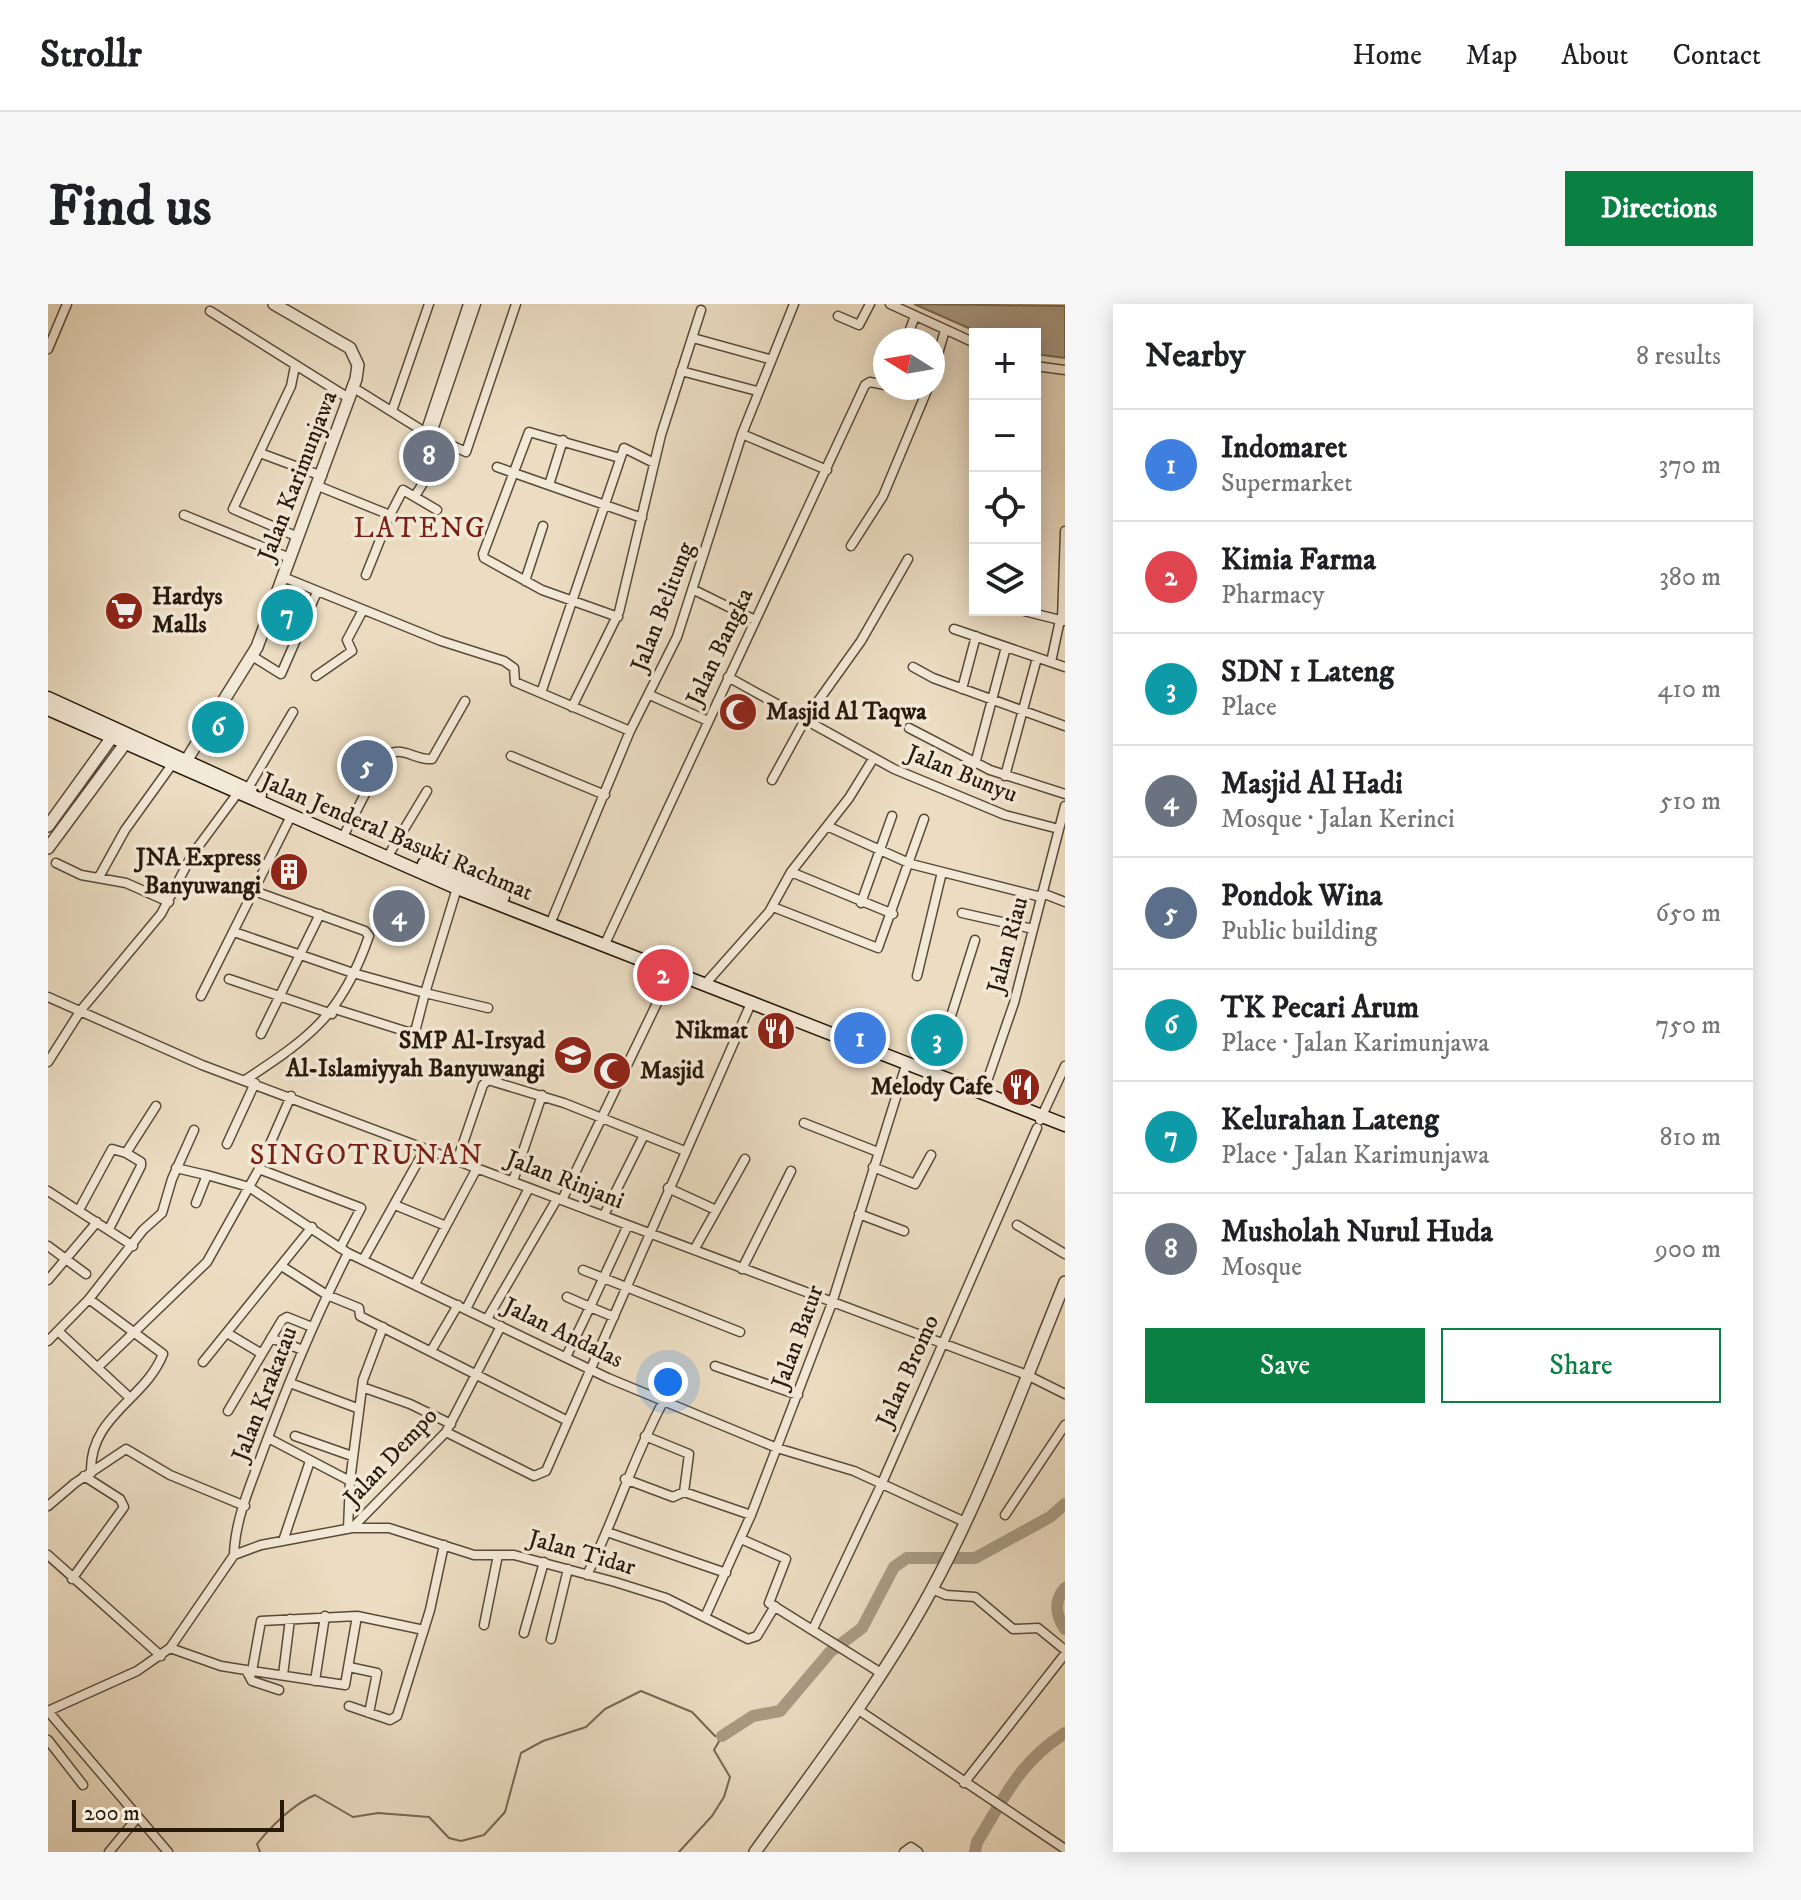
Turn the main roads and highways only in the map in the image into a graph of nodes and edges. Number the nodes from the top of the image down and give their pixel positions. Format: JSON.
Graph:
{"nodes":[{"id":1,"x":48,"y":698,"type":"edge"},
{"id":2,"x":48,"y":709,"type":"edge"},
{"id":3,"x":114,"y":735,"type":"junction"},
{"id":4,"x":128,"y":741,"type":"junction"},
{"id":5,"x":242,"y":792,"type":"junction"},
{"id":6,"x":377,"y":849,"type":"junction"},
{"id":7,"x":605,"y":943,"type":"junction"},
{"id":8,"x":690,"y":976,"type":"junction"},
{"id":9,"x":1065,"y":1125,"type":"edge"}],
"edges":[{"from":1,"to":3,"type":"main road","name":"Jalan Jenderal Basuki Rachmat"},
{"from":2,"to":3,"type":"main road","name":"Jalan Jenderal Basuki Rachmat"},
{"from":3,"to":4,"type":"main road","name":"Jalan Jenderal Basuki Rachmat"},
{"from":4,"to":5,"type":"main road","name":"Jalan Jenderal Basuki Rachmat"},
{"from":4,"to":5,"type":"main road","name":"Jalan Jenderal Basuki Rachmat"},
{"from":5,"to":6,"type":"main road","name":"Jalan Jenderal Basuki Rachmat"},
{"from":5,"to":6,"type":"main road","name":"Jalan Jenderal Basuki Rachmat"},
{"from":6,"to":7,"type":"main road","name":"Jalan Jenderal Basuki Rachmat"},
{"from":6,"to":7,"type":"main road","name":"Jalan Jenderal Basuki Rachmat"},
{"from":7,"to":8,"type":"main road","name":"Jalan Jenderal Basuki Rachmat"},
{"from":7,"to":8,"type":"main road","name":"Jalan Jenderal Basuki Rachmat"},
{"from":8,"to":9,"type":"main road","name":"Jalan Jenderal Basuki Rachmat"}]}
